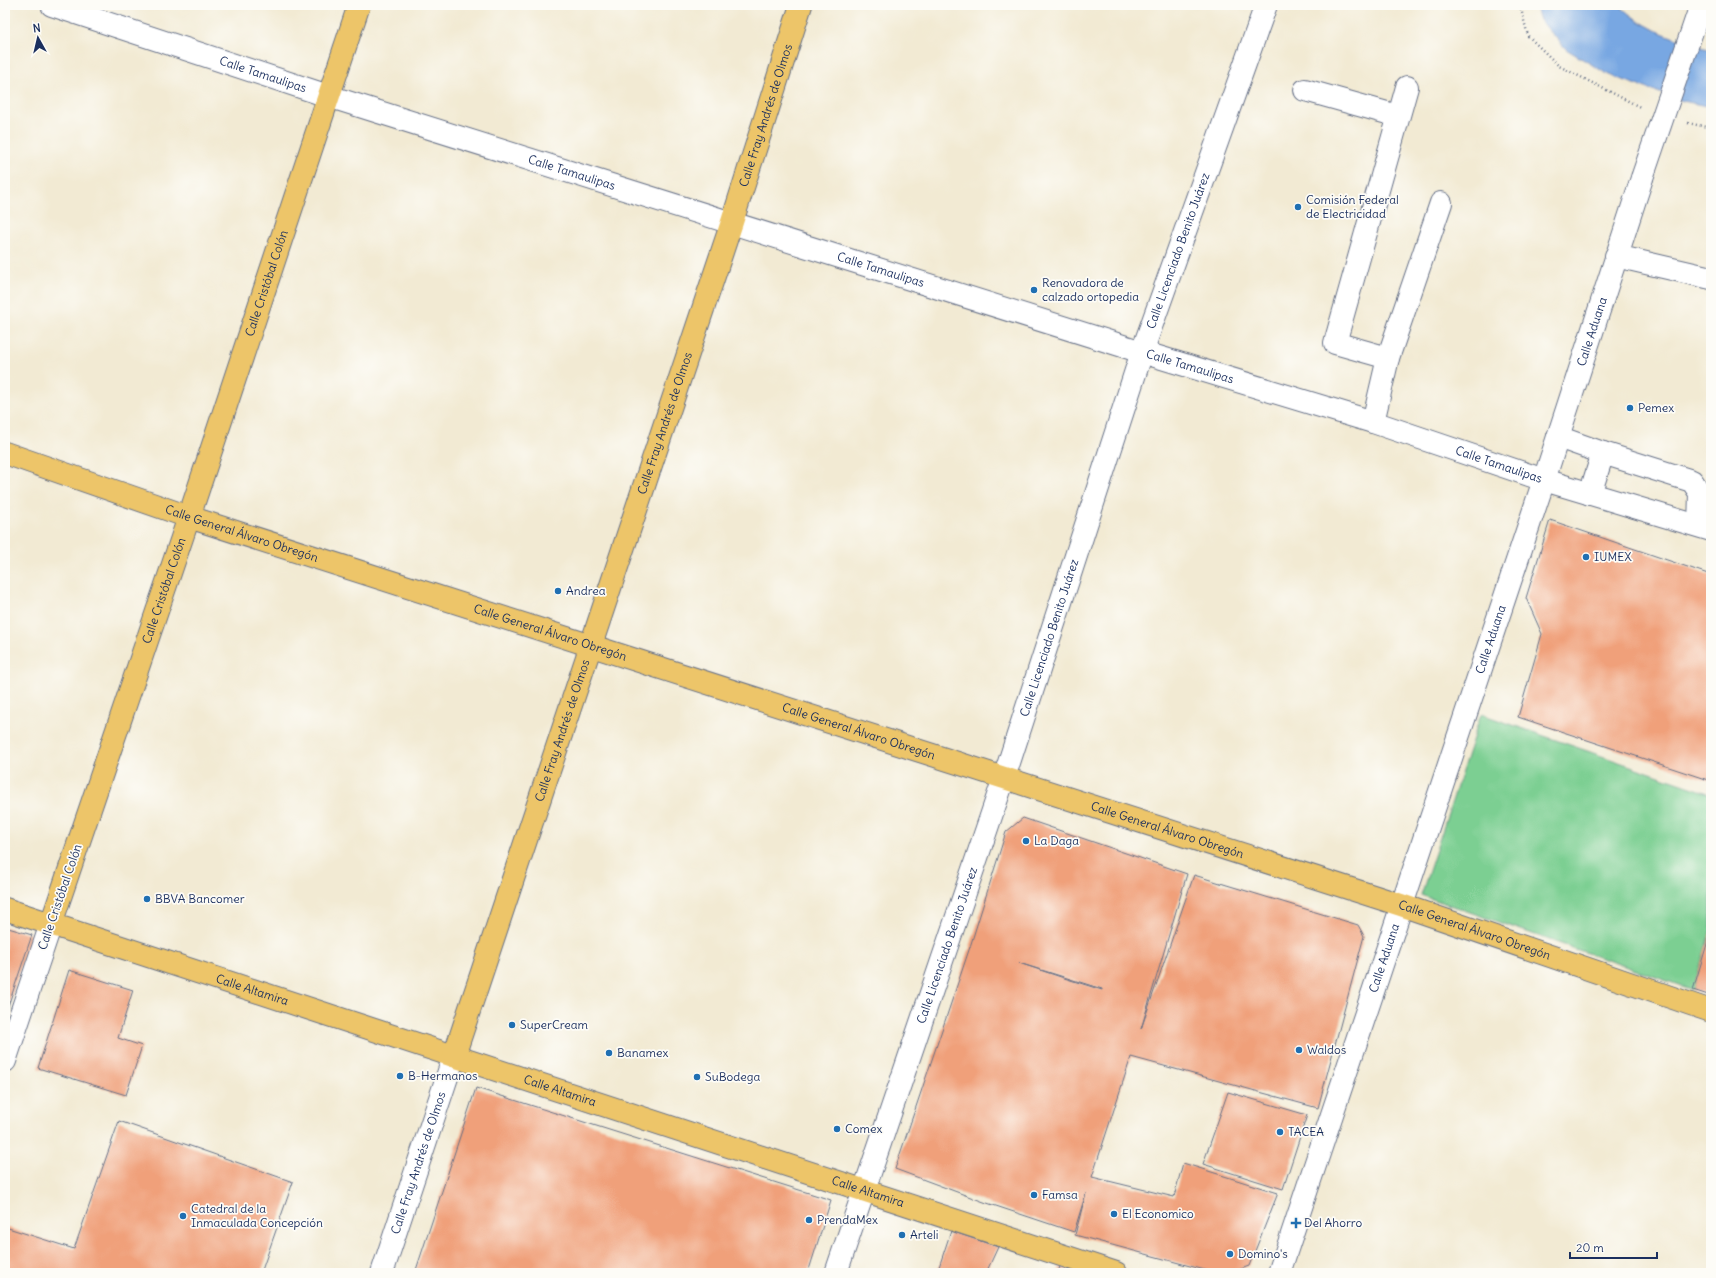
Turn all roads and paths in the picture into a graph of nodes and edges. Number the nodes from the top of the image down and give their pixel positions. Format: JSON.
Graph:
{"nodes":[{"id":1,"x":52,"y":5,"type":"edge"},
{"id":2,"x":359,"y":5,"type":"edge"},
{"id":3,"x":801,"y":5,"type":"edge"},
{"id":4,"x":1266,"y":5,"type":"edge"},
{"id":5,"x":1520,"y":5,"type":"edge"},
{"id":6,"x":1701,"y":5,"type":"edge"},
{"id":7,"x":1407,"y":87,"type":"dead end"},
{"id":8,"x":1304,"y":90,"type":"dead end"},
{"id":9,"x":328,"y":96,"type":"junction"},
{"id":10,"x":1644,"y":108,"type":"dead end"},
{"id":11,"x":1398,"y":116,"type":"junction"},
{"id":12,"x":1685,"y":123,"type":"dead end"},
{"id":13,"x":1711,"y":128,"type":"edge"},
{"id":14,"x":1441,"y":203,"type":"dead end"},
{"id":15,"x":732,"y":222,"type":"junction"},
{"id":16,"x":1616,"y":256,"type":"junction"},
{"id":17,"x":1711,"y":278,"type":"edge"},
{"id":18,"x":1142,"y":352,"type":"junction"},
{"id":19,"x":1388,"y":358,"type":"junction"},
{"id":20,"x":1373,"y":422,"type":"junction"},
{"id":21,"x":1558,"y":437,"type":"junction"},
{"id":22,"x":5,"y":453,"type":"edge"},
{"id":23,"x":1603,"y":453,"type":"junction"},
{"id":24,"x":1544,"y":480,"type":"junction"},
{"id":25,"x":1590,"y":494,"type":"junction"},
{"id":26,"x":189,"y":517,"type":"junction"},
{"id":27,"x":1705,"y":527,"type":"edge"},
{"id":28,"x":590,"y":645,"type":"junction"},
{"id":29,"x":1004,"y":778,"type":"junction"},
{"id":30,"x":1402,"y":906,"type":"junction"},
{"id":31,"x":5,"y":909,"type":"edge"},
{"id":32,"x":51,"y":924,"type":"junction"},
{"id":33,"x":1711,"y":1011,"type":"edge"},
{"id":34,"x":454,"y":1056,"type":"junction"},
{"id":35,"x":5,"y":1061,"type":"edge"},
{"id":36,"x":864,"y":1190,"type":"junction"},
{"id":37,"x":382,"y":1273,"type":"edge"},
{"id":38,"x":836,"y":1273,"type":"edge"},
{"id":39,"x":1116,"y":1273,"type":"edge"},
{"id":40,"x":1279,"y":1273,"type":"edge"}],
"edges":[{"from":1,"to":9,"type":"street","name":"Calle Tamaulipas"},
{"from":2,"to":9,"type":"main road","name":"Calle Cristóbal Colón"},
{"from":3,"to":15,"type":"main road","name":"Calle Fray Andrés de Olmos"},
{"from":4,"to":18,"type":"street","name":"Calle Licenciado Benito Juárez"},
{"from":5,"to":10,"type":"path"},
{"from":6,"to":16,"type":"street","name":"Calle Aduana","bridge":true},
{"from":7,"to":11,"type":"street"},
{"from":8,"to":11,"type":"street"},
{"from":9,"to":15,"type":"street","name":"Calle Tamaulipas"},
{"from":9,"to":26,"type":"main road","name":"Calle Cristóbal Colón"},
{"from":11,"to":19,"type":"street"},
{"from":12,"to":13,"type":"path"},
{"from":14,"to":19,"type":"street"},
{"from":15,"to":18,"type":"street","name":"Calle Tamaulipas"},
{"from":15,"to":28,"type":"main road","name":"Calle Fray Andrés de Olmos"},
{"from":16,"to":17,"type":"street"},
{"from":16,"to":21,"type":"street","name":"Calle Aduana"},
{"from":18,"to":20,"type":"street","name":"Calle Tamaulipas"},
{"from":18,"to":29,"type":"street","name":"Calle Licenciado Benito Juárez"},
{"from":19,"to":20,"type":"street"},
{"from":20,"to":24,"type":"street","name":"Calle Tamaulipas"},
{"from":21,"to":23,"type":"street"},
{"from":21,"to":24,"type":"street","name":"Calle Aduana"},
{"from":22,"to":26,"type":"main road","name":"Calle General Álvaro Obregón"},
{"from":23,"to":25,"type":"street"},
{"from":23,"to":27,"type":"street"},
{"from":24,"to":25,"type":"street","name":"Calle Tamaulipas"},
{"from":24,"to":30,"type":"street","name":"Calle Aduana"},
{"from":25,"to":27,"type":"street","name":"Calle Tamaulipas"},
{"from":26,"to":28,"type":"main road","name":"Calle General Álvaro Obregón"},
{"from":26,"to":32,"type":"main road","name":"Calle Cristóbal Colón"},
{"from":28,"to":29,"type":"main road","name":"Calle General Álvaro Obregón"},
{"from":28,"to":34,"type":"main road","name":"Calle Fray Andrés de Olmos"},
{"from":29,"to":30,"type":"main road","name":"Calle General Álvaro Obregón"},
{"from":29,"to":36,"type":"street","name":"Calle Licenciado Benito Juárez"},
{"from":30,"to":33,"type":"main road","name":"Calle General Álvaro Obregón"},
{"from":30,"to":40,"type":"street","name":"Calle Aduana"},
{"from":31,"to":32,"type":"main road","name":"Calle Altamira"},
{"from":32,"to":34,"type":"main road","name":"Calle Altamira"},
{"from":32,"to":35,"type":"street","name":"Calle Cristóbal Colón"},
{"from":34,"to":36,"type":"main road","name":"Calle Altamira"},
{"from":34,"to":37,"type":"street","name":"Calle Fray Andrés de Olmos"},
{"from":36,"to":38,"type":"street","name":"Calle Licenciado Benito Juárez"},
{"from":36,"to":39,"type":"main road","name":"Calle Altamira"}]}
